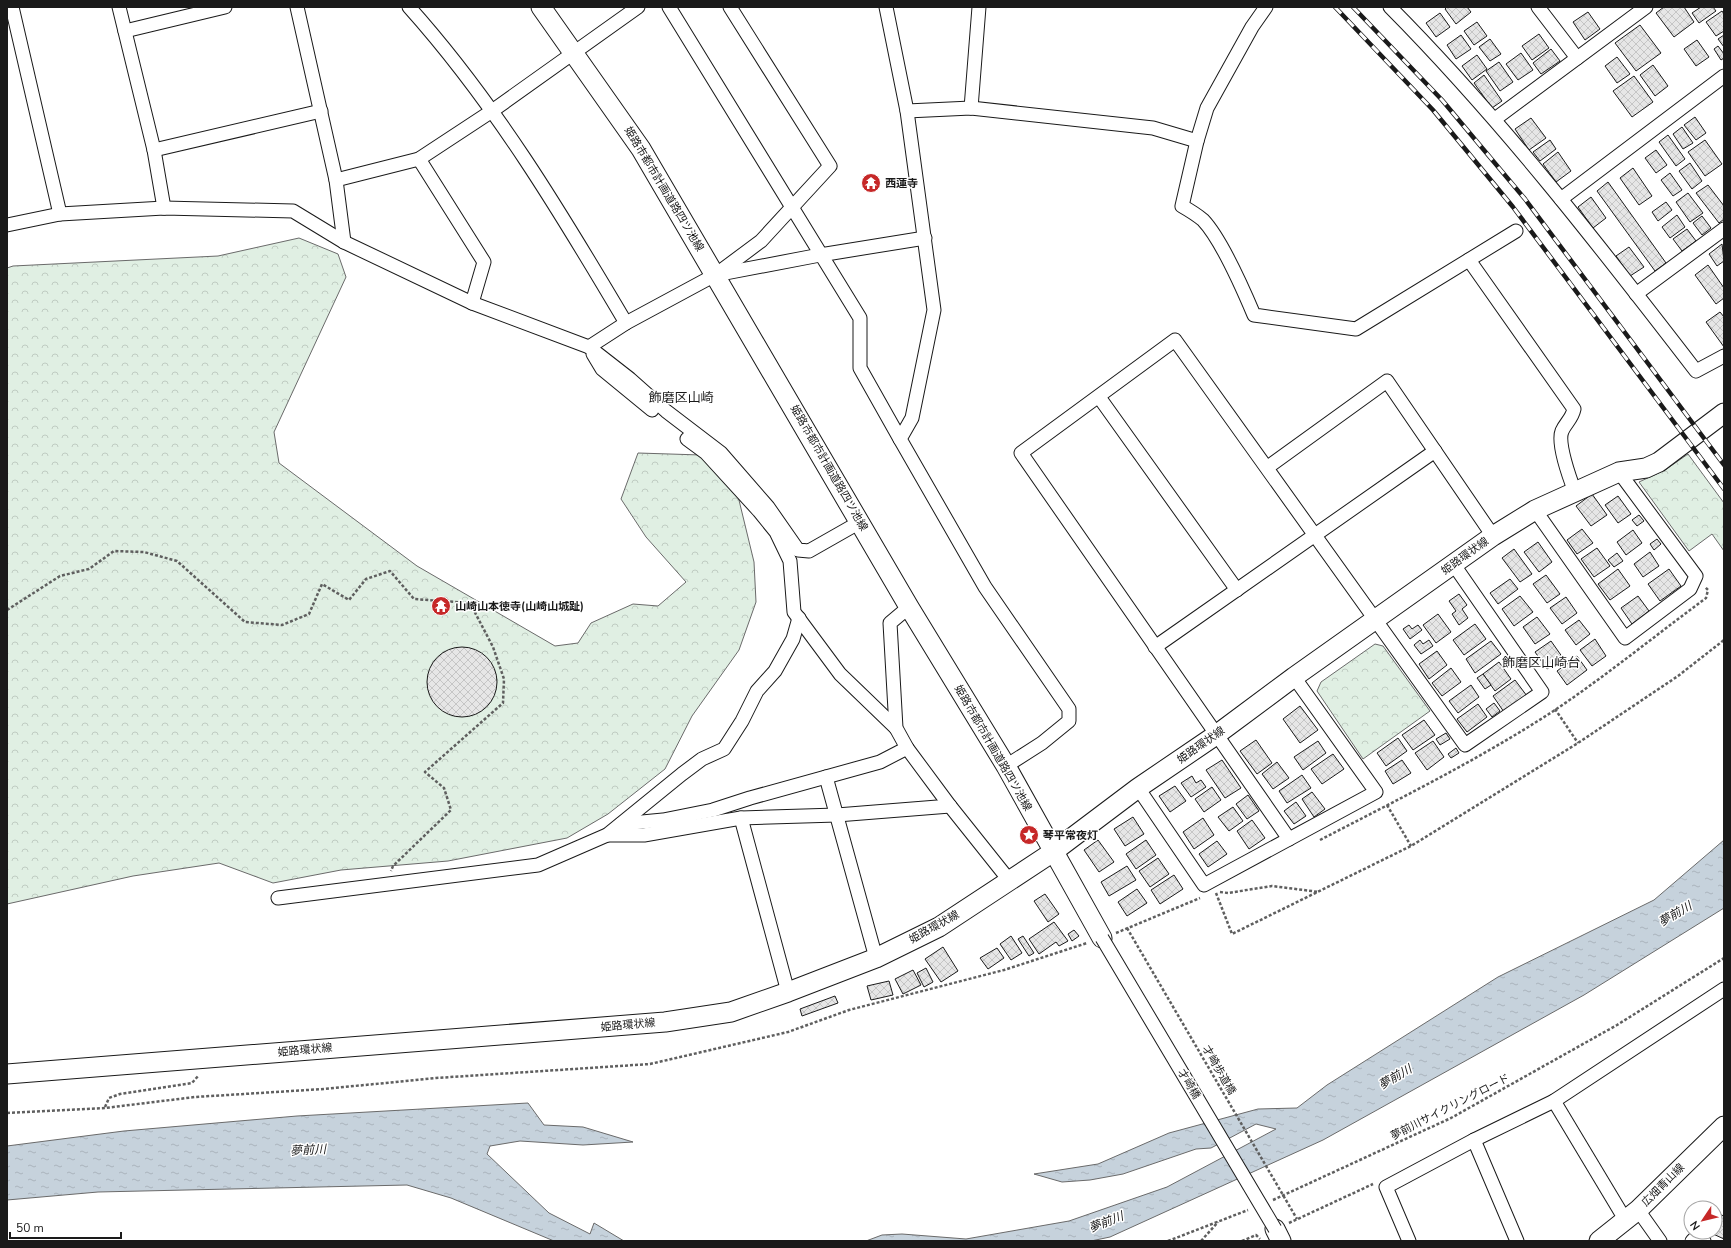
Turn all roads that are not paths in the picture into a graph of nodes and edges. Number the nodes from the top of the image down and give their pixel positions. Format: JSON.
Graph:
{"nodes":[{"id":1,"x":12,"y":7,"type":"edge"},
{"id":2,"x":119,"y":7,"type":"edge"},
{"id":3,"x":225,"y":7,"type":"edge"},
{"id":4,"x":297,"y":7,"type":"edge"},
{"id":5,"x":409,"y":7,"type":"edge"},
{"id":6,"x":542,"y":7,"type":"edge"},
{"id":7,"x":638,"y":7,"type":"edge"},
{"id":8,"x":669,"y":7,"type":"edge"},
{"id":9,"x":730,"y":7,"type":"edge"},
{"id":10,"x":886,"y":7,"type":"edge"},
{"id":11,"x":979,"y":7,"type":"edge"},
{"id":12,"x":1266,"y":7,"type":"edge"},
{"id":13,"x":1390,"y":7,"type":"edge"},
{"id":14,"x":1538,"y":7,"type":"edge"},
{"id":15,"x":1646,"y":7,"type":"edge"},
{"id":16,"x":125,"y":31,"type":"junction"},
{"id":17,"x":575,"y":53,"type":"junction"},
{"id":18,"x":1577,"y":58,"type":"junction"},
{"id":19,"x":1724,"y":76,"type":"edge"},
{"id":20,"x":971,"y":108,"type":"junction"},
{"id":21,"x":320,"y":111,"type":"junction"},
{"id":22,"x":492,"y":111,"type":"junction"},
{"id":23,"x":907,"y":112,"type":"junction"},
{"id":24,"x":1495,"y":119,"type":"junction"},
{"id":25,"x":1197,"y":141,"type":"junction"},
{"id":26,"x":154,"y":150,"type":"junction"},
{"id":27,"x":419,"y":159,"type":"junction"},
{"id":28,"x":336,"y":180,"type":"junction"},
{"id":29,"x":1561,"y":199,"type":"junction"},
{"id":30,"x":793,"y":207,"type":"junction"},
{"id":31,"x":164,"y":208,"type":"junction"},
{"id":32,"x":60,"y":214,"type":"junction"},
{"id":33,"x":7,"y":225,"type":"edge"},
{"id":34,"x":1724,"y":229,"type":"edge"},
{"id":35,"x":1516,"y":231,"type":"dead end"},
{"id":36,"x":925,"y":238,"type":"junction"},
{"id":37,"x":344,"y":242,"type":"junction"},
{"id":38,"x":820,"y":255,"type":"junction"},
{"id":39,"x":1469,"y":260,"type":"junction"},
{"id":40,"x":715,"y":275,"type":"junction"},
{"id":41,"x":1636,"y":294,"type":"junction"},
{"id":42,"x":472,"y":303,"type":"junction"},
{"id":43,"x":626,"y":323,"type":"junction"},
{"id":44,"x":589,"y":347,"type":"junction"},
{"id":45,"x":1724,"y":356,"type":"edge"},
{"id":46,"x":1099,"y":397,"type":"junction"},
{"id":47,"x":1724,"y":413,"type":"edge"},
{"id":48,"x":900,"y":439,"type":"junction"},
{"id":49,"x":1435,"y":451,"type":"junction"},
{"id":50,"x":1268,"y":467,"type":"junction"},
{"id":51,"x":1619,"y":472,"type":"junction"},
{"id":52,"x":1575,"y":492,"type":"junction"},
{"id":53,"x":1535,"y":510,"type":"junction"},
{"id":54,"x":860,"y":522,"type":"junction"},
{"id":55,"x":1315,"y":535,"type":"junction"},
{"id":56,"x":1493,"y":536,"type":"junction"},
{"id":57,"x":1454,"y":564,"type":"junction"},
{"id":58,"x":1237,"y":590,"type":"junction"},
{"id":59,"x":909,"y":607,"type":"junction"},
{"id":60,"x":798,"y":618,"type":"junction"},
{"id":61,"x":1375,"y":620,"type":"junction"},
{"id":62,"x":1155,"y":647,"type":"junction"},
{"id":63,"x":1294,"y":677,"type":"junction"},
{"id":64,"x":896,"y":728,"type":"junction"},
{"id":65,"x":1216,"y":735,"type":"junction"},
{"id":66,"x":907,"y":748,"type":"junction"},
{"id":67,"x":1006,"y":766,"type":"junction"},
{"id":68,"x":826,"y":777,"type":"junction"},
{"id":69,"x":1138,"y":788,"type":"junction"},
{"id":70,"x":950,"y":806,"type":"junction"},
{"id":71,"x":837,"y":815,"type":"junction"},
{"id":72,"x":714,"y":816,"type":"junction"},
{"id":73,"x":741,"y":818,"type":"junction"},
{"id":74,"x":621,"y":824,"type":"junction"},
{"id":75,"x":607,"y":835,"type":"junction"},
{"id":76,"x":1289,"y":839,"type":"junction"},
{"id":77,"x":1053,"y":852,"type":"junction"},
{"id":78,"x":1009,"y":880,"type":"junction"},
{"id":79,"x":278,"y":898,"type":"dead end"},
{"id":80,"x":1102,"y":938,"type":"joint"},
{"id":81,"x":876,"y":958,"type":"junction"},
{"id":82,"x":1724,"y":989,"type":"edge"},
{"id":83,"x":788,"y":992,"type":"junction"},
{"id":84,"x":7,"y":1074,"type":"edge"},
{"id":85,"x":1554,"y":1101,"type":"junction"},
{"id":86,"x":1724,"y":1126,"type":"edge"},
{"id":87,"x":1474,"y":1140,"type":"junction"},
{"id":88,"x":1632,"y":1216,"type":"junction"},
{"id":89,"x":1275,"y":1238,"type":"edge"},
{"id":90,"x":1409,"y":1241,"type":"edge"},
{"id":91,"x":1517,"y":1241,"type":"edge"},
{"id":92,"x":1599,"y":1241,"type":"edge"},
{"id":93,"x":1660,"y":1241,"type":"edge"},
{"id":94,"x":1692,"y":1241,"type":"edge"},
{"id":95,"x":1704,"y":1241,"type":"edge"}],
"edges":[{"from":1,"to":32,"type":"street"},
{"from":2,"to":16,"type":"street"},
{"from":3,"to":16,"type":"street"},
{"from":4,"to":21,"type":"street"},
{"from":5,"to":22,"type":"street"},
{"from":6,"to":17,"type":"main road","name":"姫路市都市計画道路四ツ池線"},
{"from":7,"to":17,"type":"street"},
{"from":8,"to":30,"type":"street"},
{"from":9,"to":30,"type":"street"},
{"from":10,"to":23,"type":"street"},
{"from":11,"to":20,"type":"street"},
{"from":12,"to":25,"type":"street"},
{"from":13,"to":24,"type":"street"},
{"from":14,"to":18,"type":"street"},
{"from":15,"to":18,"type":"street"},
{"from":16,"to":26,"type":"street"},
{"from":17,"to":22,"type":"street"},
{"from":17,"to":40,"type":"main road","name":"姫路市都市計画道路四ツ池線"},
{"from":18,"to":24,"type":"street"},
{"from":19,"to":29,"type":"street"},
{"from":20,"to":23,"type":"street"},
{"from":20,"to":25,"type":"street"},
{"from":21,"to":26,"type":"street"},
{"from":21,"to":28,"type":"street"},
{"from":22,"to":27,"type":"street"},
{"from":22,"to":43,"type":"street"},
{"from":23,"to":36,"type":"street"},
{"from":24,"to":29,"type":"street"},
{"from":25,"to":39,"type":"street"},
{"from":26,"to":31,"type":"street"},
{"from":27,"to":28,"type":"street"},
{"from":27,"to":42,"type":"street"},
{"from":28,"to":37,"type":"street"},
{"from":29,"to":41,"type":"street"},
{"from":30,"to":38,"type":"street"},
{"from":30,"to":40,"type":"street"},
{"from":31,"to":32,"type":"street"},
{"from":31,"to":37,"type":"street"},
{"from":32,"to":33,"type":"street"},
{"from":34,"to":41,"type":"street"},
{"from":35,"to":39,"type":"street"},
{"from":36,"to":38,"type":"street"},
{"from":36,"to":48,"type":"street"},
{"from":37,"to":42,"type":"street"},
{"from":38,"to":40,"type":"street"},
{"from":38,"to":48,"type":"street"},
{"from":39,"to":52,"type":"street"},
{"from":40,"to":43,"type":"street"},
{"from":40,"to":54,"type":"main road","name":"姫路市都市計画道路四ツ池線"},
{"from":41,"to":45,"type":"street"},
{"from":42,"to":44,"type":"street"},
{"from":43,"to":44,"type":"street"},
{"from":44,"to":54,"type":"street"},
{"from":44,"to":60,"type":"street"},
{"from":46,"to":50,"type":"street"},
{"from":46,"to":58,"type":"street"},
{"from":46,"to":62,"type":"street"},
{"from":47,"to":51,"type":"main road","name":"姫路環状線"},
{"from":48,"to":67,"type":"street"},
{"from":49,"to":50,"type":"street"},
{"from":49,"to":55,"type":"street"},
{"from":49,"to":56,"type":"street"},
{"from":50,"to":55,"type":"street"},
{"from":51,"to":52,"type":"main road","name":"姫路環状線"},
{"from":51,"to":53,"type":"street"},
{"from":52,"to":53,"type":"main road","name":"姫路環状線"},
{"from":53,"to":56,"type":"main road","name":"姫路環状線"},
{"from":54,"to":59,"type":"main road","name":"姫路市都市計画道路四ツ池線"},
{"from":55,"to":58,"type":"street"},
{"from":55,"to":61,"type":"street"},
{"from":56,"to":57,"type":"main road","name":"姫路環状線"},
{"from":57,"to":61,"type":"main road","name":"姫路環状線"},
{"from":57,"to":61,"type":"street"},
{"from":58,"to":62,"type":"street"},
{"from":59,"to":64,"type":"street"},
{"from":59,"to":67,"type":"main road","name":"姫路市都市計画道路四ツ池線"},
{"from":60,"to":64,"type":"street"},
{"from":60,"to":74,"type":"street"},
{"from":61,"to":63,"type":"main road","name":"姫路環状線"},
{"from":62,"to":65,"type":"street"},
{"from":63,"to":65,"type":"main road","name":"姫路環状線"},
{"from":63,"to":76,"type":"street"},
{"from":64,"to":66,"type":"street"},
{"from":65,"to":69,"type":"main road","name":"姫路環状線"},
{"from":65,"to":76,"type":"street"},
{"from":66,"to":68,"type":"street"},
{"from":66,"to":70,"type":"street"},
{"from":67,"to":77,"type":"main road","name":"姫路市都市計画道路四ツ池線"},
{"from":68,"to":71,"type":"street"},
{"from":68,"to":72,"type":"street"},
{"from":69,"to":76,"type":"street"},
{"from":69,"to":77,"type":"main road","name":"姫路環状線"},
{"from":70,"to":71,"type":"street"},
{"from":70,"to":78,"type":"street"},
{"from":71,"to":73,"type":"street"},
{"from":71,"to":81,"type":"street"},
{"from":72,"to":73,"type":"street"},
{"from":72,"to":74,"type":"street"},
{"from":72,"to":75,"type":"street"},
{"from":73,"to":83,"type":"street"},
{"from":74,"to":75,"type":"street"},
{"from":75,"to":79,"type":"street"},
{"from":77,"to":78,"type":"main road","name":"姫路環状線"},
{"from":77,"to":80,"type":"main road","name":"姫路市都市計画道路四ツ池線"},
{"from":78,"to":81,"type":"main road","name":"姫路環状線"},
{"from":80,"to":89,"type":"street","name":"才崎橋","bridge":true},
{"from":81,"to":83,"type":"main road","name":"姫路環状線"},
{"from":82,"to":85,"type":"street"},
{"from":83,"to":84,"type":"main road","name":"姫路環状線"},
{"from":85,"to":87,"type":"street"},
{"from":85,"to":88,"type":"street"},
{"from":86,"to":88,"type":"main road","name":"広畑青山線"},
{"from":87,"to":90,"type":"street"},
{"from":87,"to":91,"type":"street"},
{"from":88,"to":92,"type":"main road","name":"広畑青山線"},
{"from":88,"to":93,"type":"street"},
{"from":94,"to":95,"type":"street"}]}
